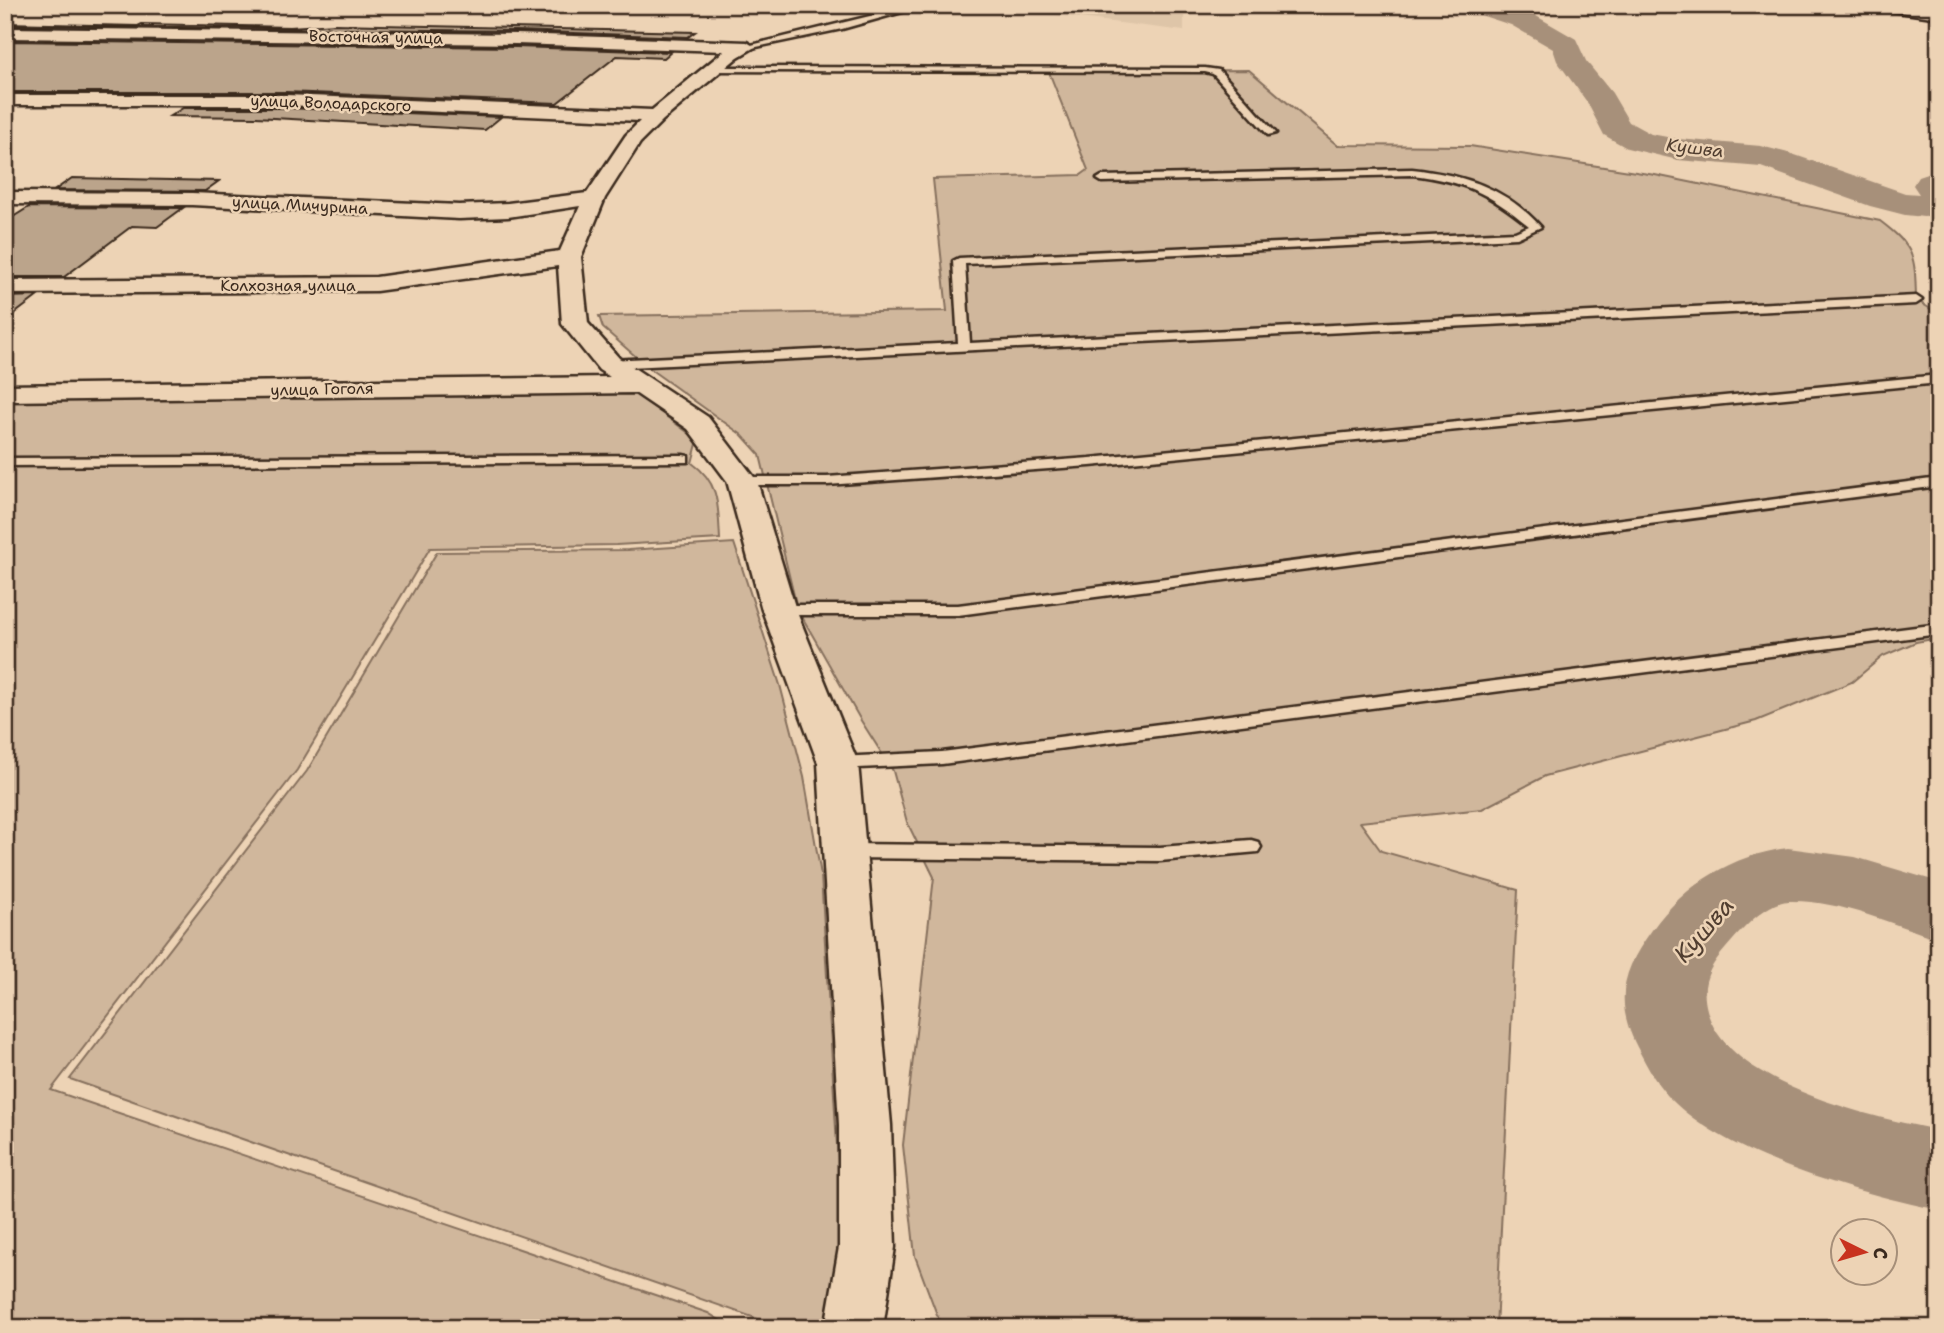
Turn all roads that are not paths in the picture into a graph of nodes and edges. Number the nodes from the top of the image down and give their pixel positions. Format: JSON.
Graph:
{"nodes":[{"id":1,"x":924,"y":5,"type":"edge"},
{"id":2,"x":1885,"y":5,"type":"edge"},
{"id":3,"x":1939,"y":13,"type":"edge"},
{"id":4,"x":5,"y":33,"type":"edge"},
{"id":5,"x":747,"y":47,"type":"junction"},
{"id":6,"x":713,"y":69,"type":"junction"},
{"id":7,"x":5,"y":100,"type":"edge"},
{"id":8,"x":656,"y":116,"type":"junction"},
{"id":9,"x":1271,"y":133,"type":"dead end"},
{"id":10,"x":1102,"y":178,"type":"dead end"},
{"id":11,"x":5,"y":198,"type":"edge"},
{"id":12,"x":594,"y":198,"type":"junction"},
{"id":13,"x":569,"y":257,"type":"junction"},
{"id":14,"x":5,"y":286,"type":"edge"},
{"id":15,"x":1916,"y":300,"type":"dead end"},
{"id":16,"x":964,"y":346,"type":"junction"},
{"id":17,"x":609,"y":363,"type":"junction"},
{"id":18,"x":1939,"y":379,"type":"edge"},
{"id":19,"x":638,"y":385,"type":"junction"},
{"id":20,"x":5,"y":393,"type":"edge"},
{"id":21,"x":683,"y":459,"type":"dead end"},
{"id":22,"x":5,"y":462,"type":"edge"},
{"id":23,"x":742,"y":481,"type":"junction"},
{"id":24,"x":1939,"y":482,"type":"edge"},
{"id":25,"x":779,"y":610,"type":"junction"},
{"id":26,"x":1939,"y":629,"type":"edge"},
{"id":27,"x":838,"y":763,"type":"junction"},
{"id":28,"x":1251,"y":847,"type":"dead end"},
{"id":29,"x":846,"y":851,"type":"junction"},
{"id":30,"x":855,"y":1328,"type":"edge"}],
"edges":[{"from":1,"to":5,"type":"lane"},
{"from":2,"to":3,"type":"street"},
{"from":4,"to":5,"type":"street","name":"Восточная улица"},
{"from":5,"to":6,"type":"street"},
{"from":6,"to":8,"type":"street"},
{"from":6,"to":9,"type":"lane"},
{"from":7,"to":8,"type":"street","name":"улица Володарского"},
{"from":8,"to":12,"type":"street"},
{"from":10,"to":16,"type":"lane"},
{"from":11,"to":12,"type":"street","name":"улица Мичурина"},
{"from":12,"to":13,"type":"street"},
{"from":13,"to":14,"type":"street","name":"Колхозная улица"},
{"from":13,"to":17,"type":"street"},
{"from":15,"to":16,"type":"lane"},
{"from":16,"to":17,"type":"lane"},
{"from":17,"to":19,"type":"street"},
{"from":18,"to":23,"type":"lane"},
{"from":19,"to":20,"type":"street","name":"улица Гоголя"},
{"from":19,"to":23,"type":"street"},
{"from":21,"to":22,"type":"lane"},
{"from":23,"to":25,"type":"street"},
{"from":24,"to":25,"type":"lane"},
{"from":25,"to":27,"type":"street"},
{"from":26,"to":27,"type":"lane"},
{"from":27,"to":29,"type":"street"},
{"from":28,"to":29,"type":"lane"},
{"from":29,"to":30,"type":"street"}]}
